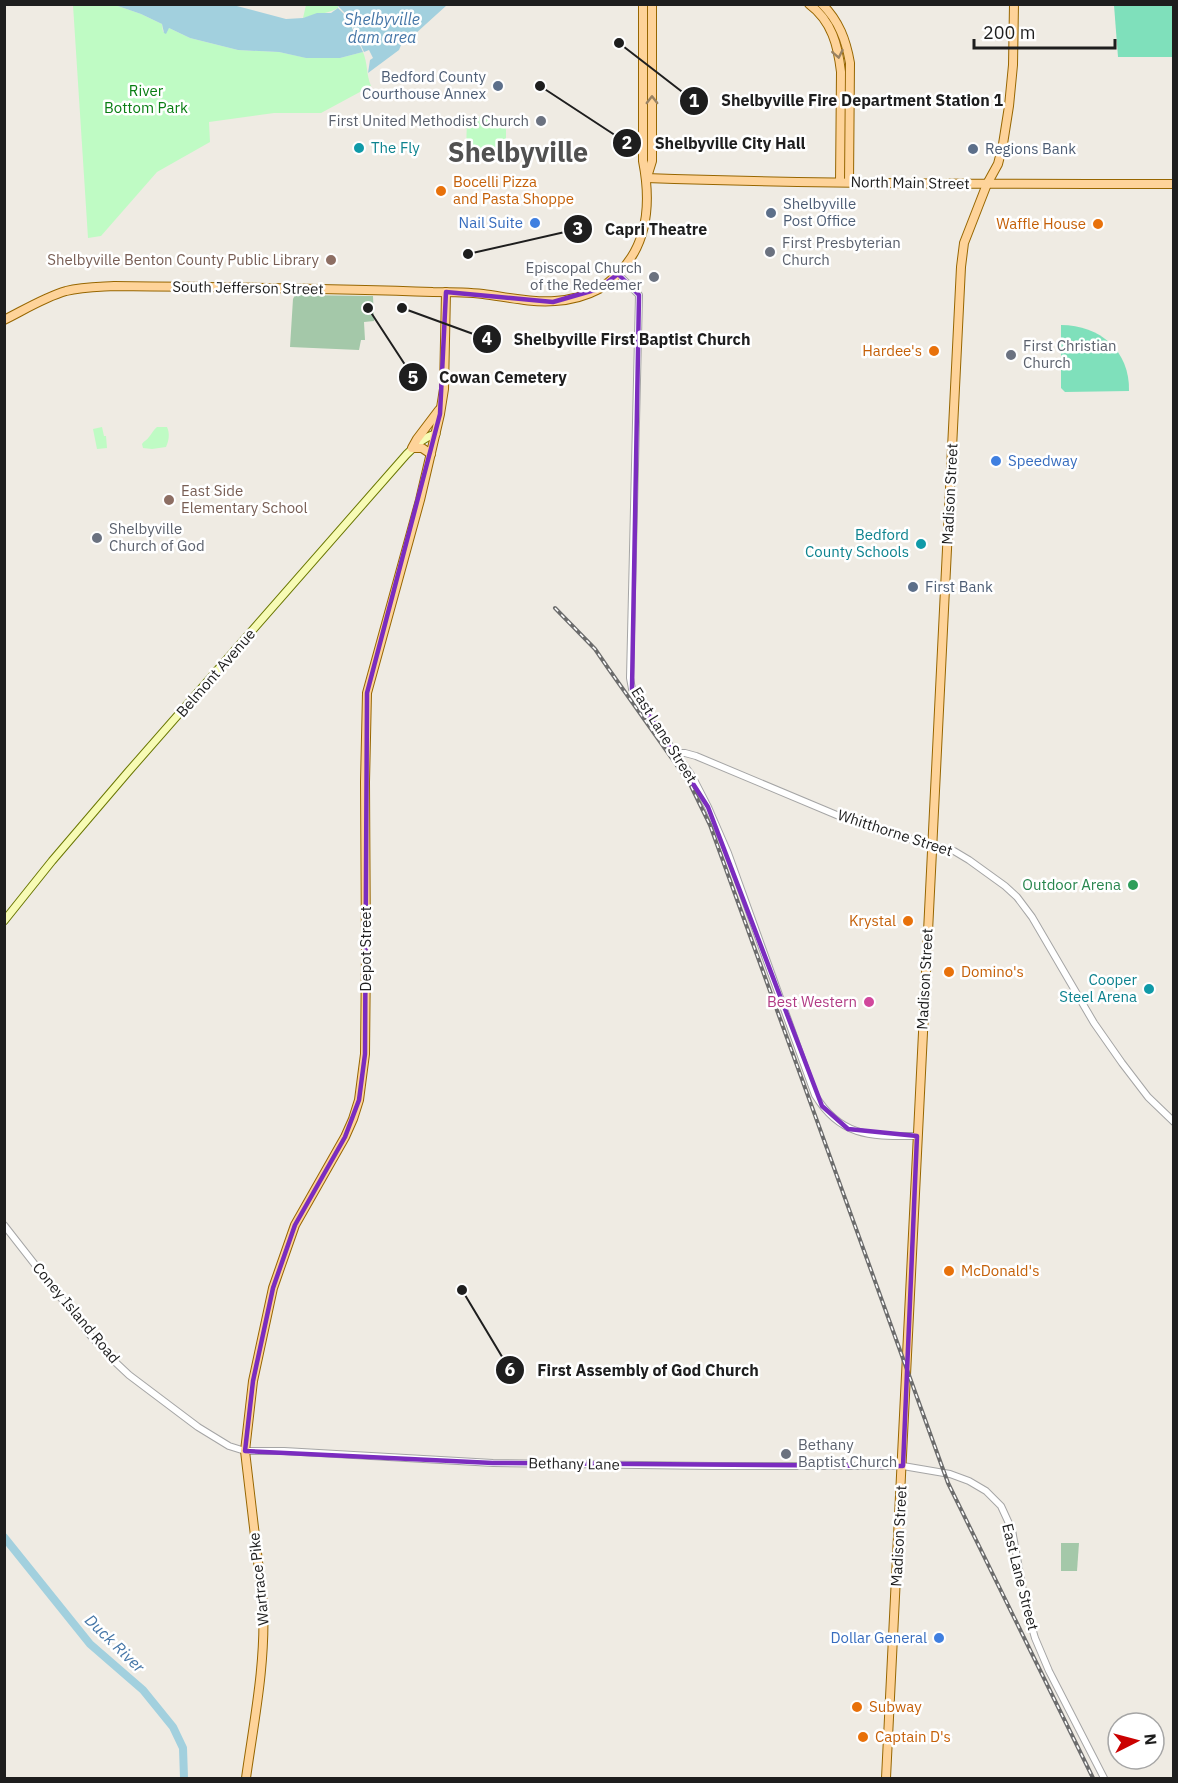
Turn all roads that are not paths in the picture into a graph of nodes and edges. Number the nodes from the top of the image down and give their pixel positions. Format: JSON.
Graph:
{"nodes":[{"id":1,"x":643,"y":4,"type":"edge"},
{"id":2,"x":652,"y":4,"type":"edge"},
{"id":3,"x":809,"y":4,"type":"edge"},
{"id":4,"x":822,"y":4,"type":"edge"},
{"id":5,"x":1014,"y":4,"type":"edge"},
{"id":6,"x":646,"y":178,"type":"junction"},
{"id":7,"x":840,"y":182,"type":"junction"},
{"id":8,"x":849,"y":182,"type":"junction"},
{"id":9,"x":987,"y":184,"type":"junction"},
{"id":10,"x":1173,"y":184,"type":"edge"},
{"id":11,"x":618,"y":274,"type":"junction"},
{"id":12,"x":446,"y":292,"type":"junction"},
{"id":13,"x":4,"y":320,"type":"edge"},
{"id":14,"x":441,"y":406,"type":"junction"},
{"id":15,"x":436,"y":434,"type":"junction"},
{"id":16,"x":412,"y":448,"type":"junction"},
{"id":17,"x":431,"y":454,"type":"junction"},
{"id":18,"x":675,"y":753,"type":"junction"},
{"id":19,"x":932,"y":845,"type":"junction"},
{"id":20,"x":4,"y":921,"type":"edge"},
{"id":21,"x":1173,"y":1122,"type":"edge"},
{"id":22,"x":917,"y":1136,"type":"junction"},
{"id":23,"x":4,"y":1225,"type":"edge"},
{"id":24,"x":245,"y":1451,"type":"junction"},
{"id":25,"x":903,"y":1466,"type":"junction"},
{"id":26,"x":246,"y":1779,"type":"edge"},
{"id":27,"x":886,"y":1779,"type":"edge"},
{"id":28,"x":1104,"y":1779,"type":"edge"}],
"edges":[{"from":1,"to":6,"type":"main road"},
{"from":6,"to":2,"type":"main road","one_way":true},
{"from":3,"to":7,"type":"main road","one_way":true},
{"from":4,"to":8,"type":"main road"},
{"from":5,"to":9,"type":"main road","name":"Madison Street"},
{"from":6,"to":7,"type":"main road","name":"North Main Street"},
{"from":6,"to":11,"type":"main road"},
{"from":7,"to":8,"type":"main road","name":"North Main Street"},
{"from":8,"to":9,"type":"main road","name":"North Main Street"},
{"from":9,"to":10,"type":"main road","name":"North Main Street"},
{"from":9,"to":19,"type":"main road","name":"Madison Street"},
{"from":11,"to":12,"type":"main road","name":"South Jefferson Street"},
{"from":11,"to":18,"type":"street","name":"East Lane Street"},
{"from":12,"to":13,"type":"main road","name":"South Jefferson Street"},
{"from":12,"to":14,"type":"main road","name":"Depot Street"},
{"from":14,"to":15,"type":"main road","name":"Depot Street"},
{"from":14,"to":16,"type":"main road"},
{"from":15,"to":16,"type":"main road","name":"Belmont Avenue"},
{"from":15,"to":17,"type":"main road","name":"Depot Street"},
{"from":16,"to":17,"type":"main road"},
{"from":16,"to":20,"type":"main road","name":"Belmont Avenue"},
{"from":17,"to":24,"type":"main road","name":"Depot Street"},
{"from":18,"to":19,"type":"street","name":"Whitthorne Street"},
{"from":18,"to":22,"type":"street","name":"East Lane Street"},
{"from":19,"to":21,"type":"street","name":"Whitthorne Street"},
{"from":19,"to":22,"type":"main road","name":"Madison Street"},
{"from":22,"to":25,"type":"main road","name":"Madison Street"},
{"from":23,"to":24,"type":"street","name":"Coney Island Road"},
{"from":24,"to":25,"type":"street","name":"Bethany Lane"},
{"from":24,"to":26,"type":"main road","name":"Wartrace Pike"},
{"from":25,"to":27,"type":"main road","name":"Madison Street"},
{"from":25,"to":28,"type":"street","name":"East Lane Street"}]}
